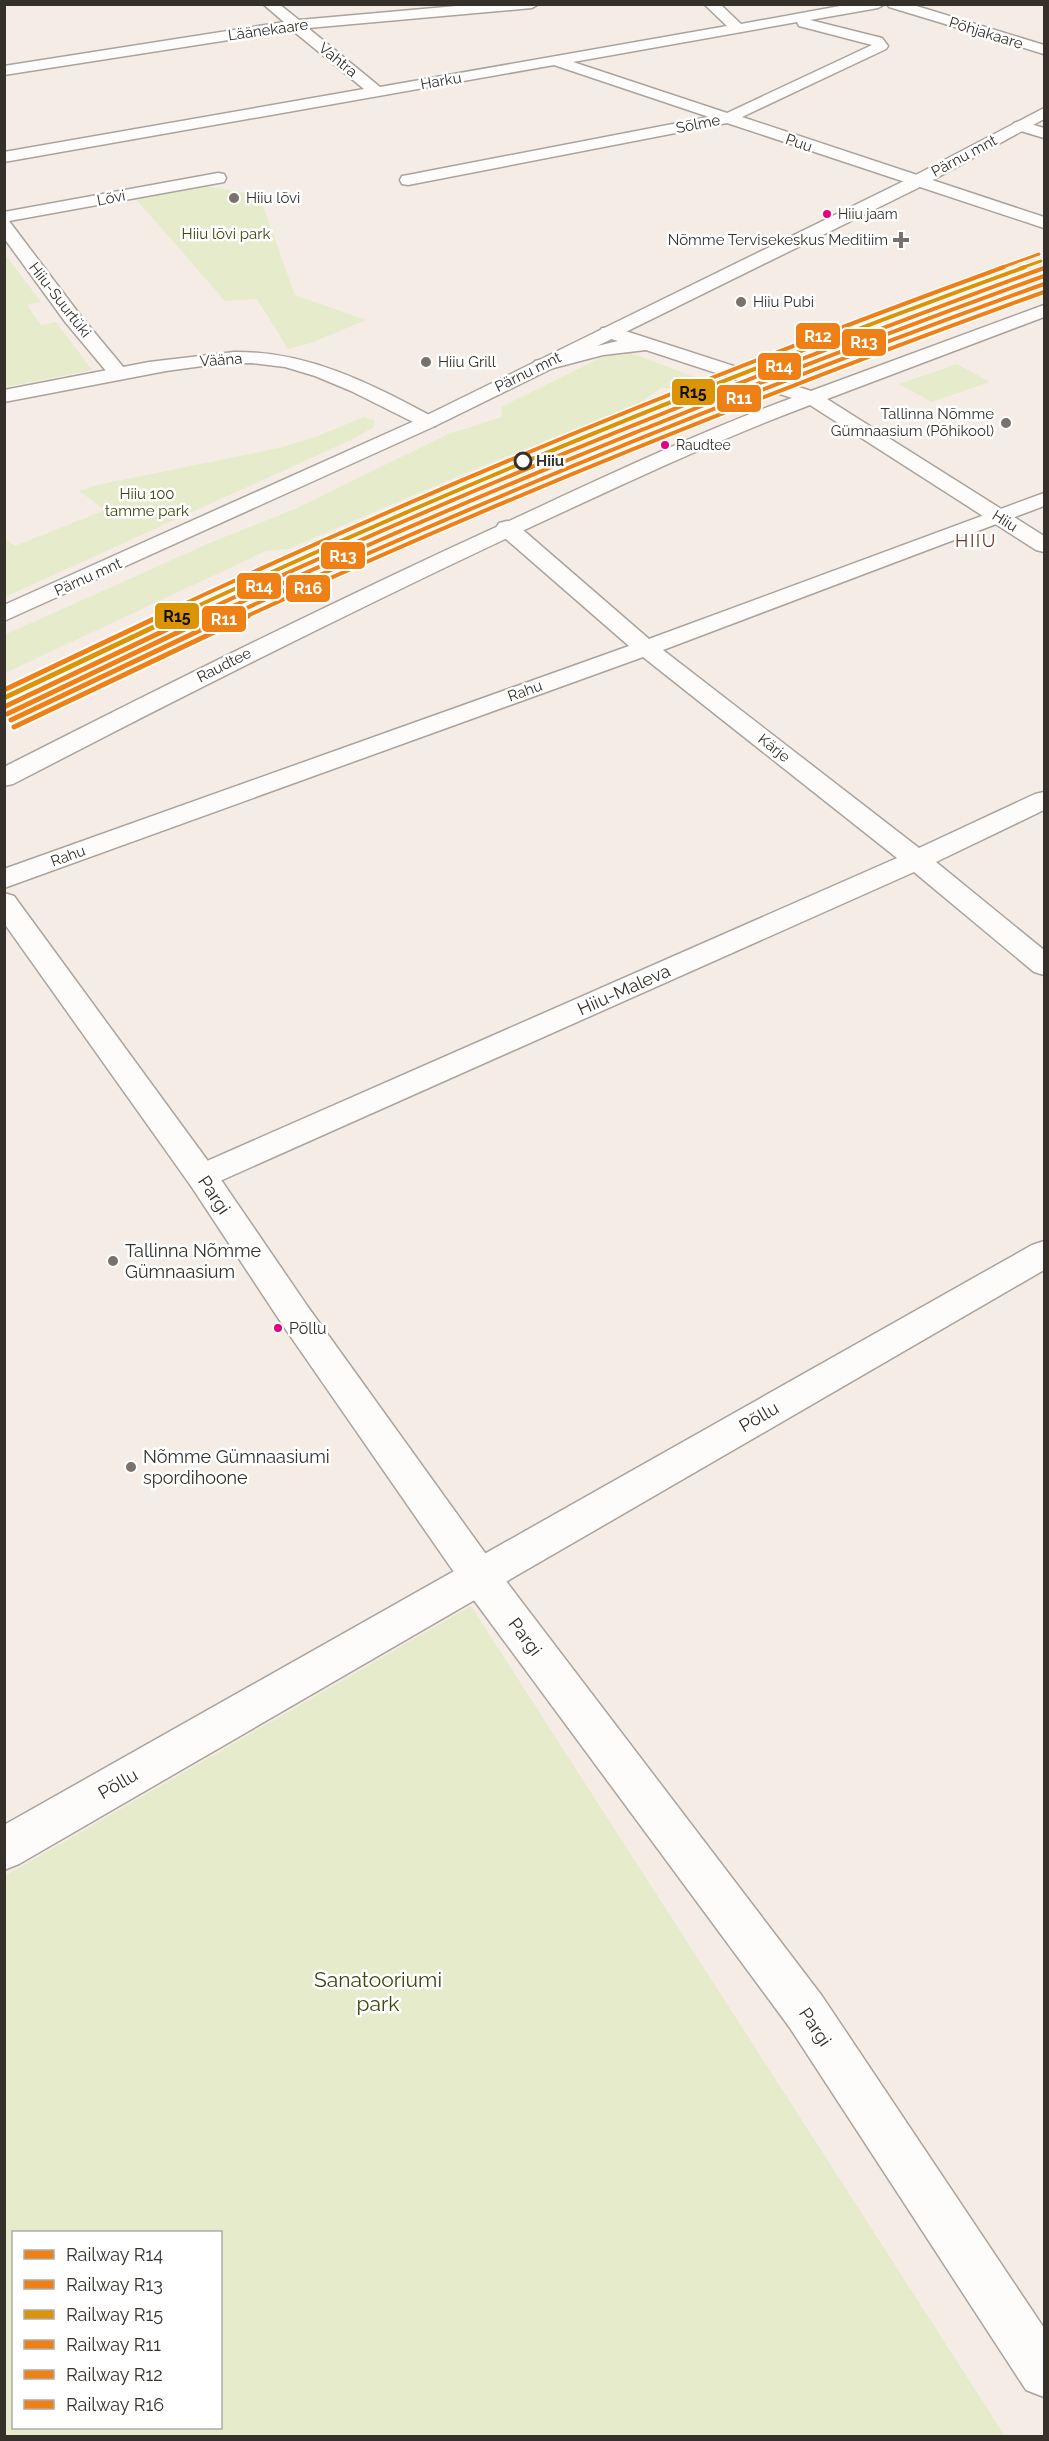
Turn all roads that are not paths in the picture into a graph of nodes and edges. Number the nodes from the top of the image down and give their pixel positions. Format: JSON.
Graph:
{"nodes":[{"id":1,"x":270,"y":4,"type":"edge"},
{"id":2,"x":532,"y":4,"type":"edge"},
{"id":3,"x":711,"y":4,"type":"edge"},
{"id":4,"x":878,"y":4,"type":"edge"},
{"id":5,"x":894,"y":4,"type":"edge"},
{"id":6,"x":791,"y":20,"type":"junction"},
{"id":7,"x":295,"y":25,"type":"junction"},
{"id":8,"x":739,"y":29,"type":"junction"},
{"id":9,"x":1044,"y":50,"type":"edge"},
{"id":10,"x":555,"y":61,"type":"junction"},
{"id":11,"x":4,"y":71,"type":"edge"},
{"id":12,"x":377,"y":92,"type":"junction"},
{"id":13,"x":1044,"y":113,"type":"edge"},
{"id":14,"x":728,"y":118,"type":"junction"},
{"id":15,"x":1020,"y":126,"type":"junction"},
{"id":16,"x":1044,"y":133,"type":"edge"},
{"id":17,"x":4,"y":157,"type":"edge"},
{"id":18,"x":218,"y":178,"type":"dead end"},
{"id":19,"x":408,"y":180,"type":"dead end"},
{"id":20,"x":916,"y":182,"type":"junction"},
{"id":21,"x":4,"y":217,"type":"edge"},
{"id":22,"x":1044,"y":223,"type":"edge"},
{"id":23,"x":4,"y":225,"type":"edge"},
{"id":24,"x":13,"y":251,"type":"edge"},
{"id":25,"x":1044,"y":311,"type":"edge"},
{"id":26,"x":609,"y":332,"type":"junction"},
{"id":27,"x":653,"y":346,"type":"junction"},
{"id":28,"x":542,"y":365,"type":"junction"},
{"id":29,"x":119,"y":374,"type":"junction"},
{"id":30,"x":4,"y":396,"type":"edge"},
{"id":31,"x":812,"y":398,"type":"junction"},
{"id":32,"x":428,"y":422,"type":"junction"},
{"id":33,"x":1044,"y":499,"type":"edge"},
{"id":34,"x":998,"y":516,"type":"junction"},
{"id":35,"x":507,"y":528,"type":"junction"},
{"id":36,"x":1044,"y":545,"type":"edge"},
{"id":37,"x":4,"y":614,"type":"edge"},
{"id":38,"x":646,"y":648,"type":"junction"},
{"id":39,"x":4,"y":778,"type":"edge"},
{"id":40,"x":1044,"y":800,"type":"edge"},
{"id":41,"x":917,"y":860,"type":"junction"},
{"id":42,"x":4,"y":879,"type":"edge"},
{"id":43,"x":4,"y":902,"type":"edge"},
{"id":44,"x":1044,"y":965,"type":"edge"},
{"id":45,"x":202,"y":1177,"type":"junction"},
{"id":46,"x":1044,"y":1254,"type":"edge"},
{"id":47,"x":479,"y":1576,"type":"junction"},
{"id":48,"x":4,"y":1849,"type":"edge"},
{"id":49,"x":1044,"y":2372,"type":"edge"}],
"edges":[{"from":1,"to":7,"type":"street","name":"Vahtra"},
{"from":2,"to":7,"type":"street","name":"Läänekaare"},
{"from":3,"to":8,"type":"street"},
{"from":4,"to":6,"type":"street","name":"Harku"},
{"from":5,"to":9,"type":"street","name":"Põhjakaare"},
{"from":6,"to":8,"type":"street","name":"Harku"},
{"from":6,"to":14,"type":"street","name":"Sõlme"},
{"from":7,"to":11,"type":"street","name":"Läänekaare"},
{"from":7,"to":12,"type":"street","name":"Vahtra"},
{"from":8,"to":10,"type":"street","name":"Harku"},
{"from":10,"to":12,"type":"street","name":"Harku"},
{"from":10,"to":14,"type":"street","name":"Puu"},
{"from":12,"to":17,"type":"street","name":"Harku"},
{"from":13,"to":15,"type":"street","name":"Pärnu mnt"},
{"from":14,"to":19,"type":"street","name":"Sõlme"},
{"from":14,"to":20,"type":"street","name":"Puu"},
{"from":15,"to":16,"type":"street"},
{"from":15,"to":20,"type":"street","name":"Pärnu mnt"},
{"from":18,"to":21,"type":"street","name":"Lõvi"},
{"from":20,"to":22,"type":"street","name":"Puu"},
{"from":20,"to":26,"type":"street","name":"Pärnu mnt"},
{"from":23,"to":24,"type":"street","name":"Hiiu-Suurtüki"},
{"from":24,"to":29,"type":"street","name":"Hiiu-Suurtüki"},
{"from":25,"to":31,"type":"street","name":"Raudtee"},
{"from":26,"to":27,"type":"street","name":"Hiiu"},
{"from":26,"to":28,"type":"street","name":"Pärnu mnt"},
{"from":27,"to":28,"type":"street"},
{"from":27,"to":31,"type":"street","name":"Hiiu"},
{"from":28,"to":32,"type":"street","name":"Pärnu mnt"},
{"from":29,"to":30,"type":"street","name":"Vääna"},
{"from":29,"to":32,"type":"street","name":"Vääna"},
{"from":31,"to":34,"type":"street","name":"Hiiu"},
{"from":31,"to":35,"type":"street","name":"Raudtee"},
{"from":32,"to":37,"type":"street","name":"Pärnu mnt"},
{"from":33,"to":34,"type":"street","name":"Rahu"},
{"from":34,"to":36,"type":"street","name":"Hiiu"},
{"from":34,"to":38,"type":"street","name":"Rahu"},
{"from":35,"to":38,"type":"street","name":"Kärje"},
{"from":35,"to":39,"type":"street","name":"Raudtee"},
{"from":38,"to":41,"type":"street","name":"Kärje"},
{"from":38,"to":42,"type":"street","name":"Rahu"},
{"from":40,"to":41,"type":"street","name":"Hiiu-Maleva"},
{"from":41,"to":44,"type":"street","name":"Kärje"},
{"from":41,"to":45,"type":"street","name":"Hiiu-Maleva"},
{"from":43,"to":45,"type":"street","name":"Pargi"},
{"from":45,"to":47,"type":"street","name":"Pargi"},
{"from":46,"to":47,"type":"street","name":"Põllu"},
{"from":47,"to":48,"type":"street","name":"Põllu"},
{"from":47,"to":49,"type":"street","name":"Pargi"}]}
